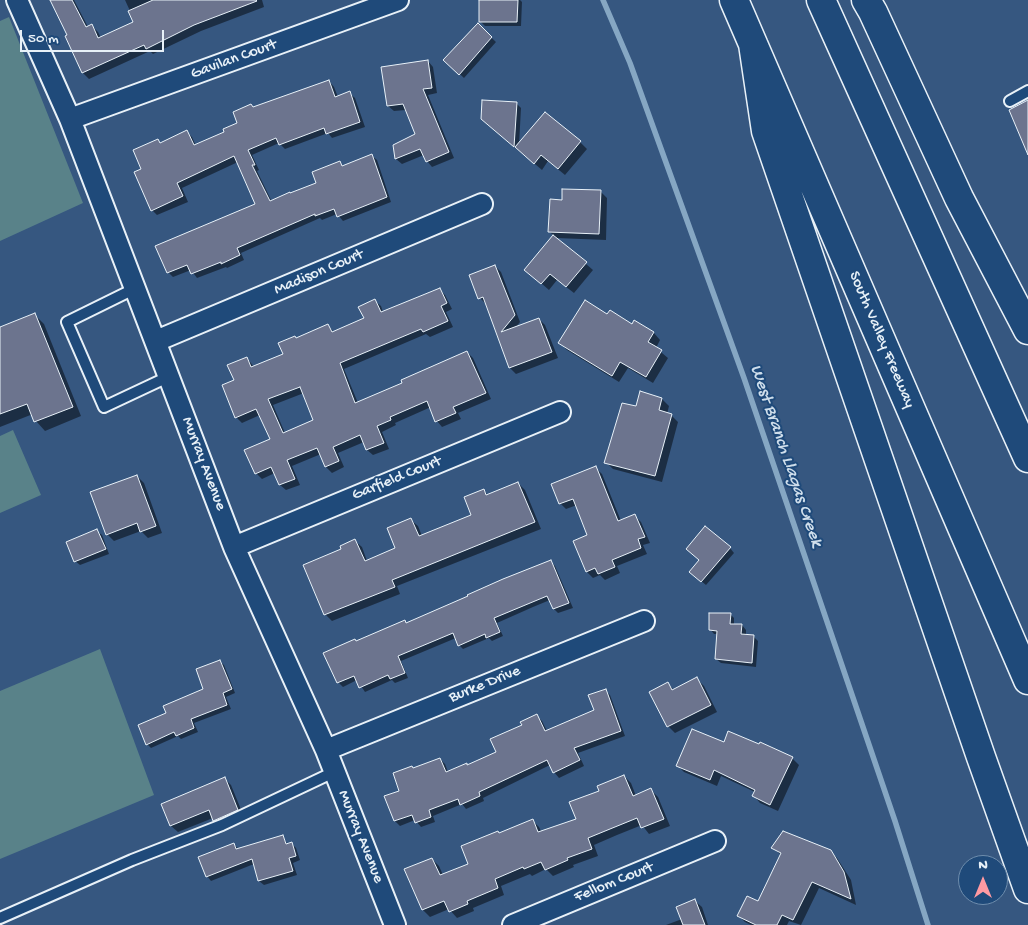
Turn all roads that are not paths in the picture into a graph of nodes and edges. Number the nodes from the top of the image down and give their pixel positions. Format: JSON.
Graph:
{"nodes":[{"id":1,"x":17,"y":0,"type":"edge"},
{"id":2,"x":398,"y":0,"type":"edge"},
{"id":3,"x":734,"y":0,"type":"edge"},
{"id":4,"x":822,"y":0,"type":"edge"},
{"id":5,"x":866,"y":0,"type":"edge"},
{"id":6,"x":752,"y":44,"type":"junction"},
{"id":7,"x":1028,"y":90,"type":"edge"},
{"id":8,"x":1010,"y":101,"type":"dead end"},
{"id":9,"x":70,"y":119,"type":"junction"},
{"id":10,"x":482,"y":204,"type":"dead end"},
{"id":11,"x":136,"y":288,"type":"junction"},
{"id":12,"x":1028,"y":330,"type":"edge"},
{"id":13,"x":156,"y":341,"type":"junction"},
{"id":14,"x":170,"y":376,"type":"junction"},
{"id":15,"x":560,"y":412,"type":"dead end"},
{"id":16,"x":1028,"y":458,"type":"edge"},
{"id":17,"x":234,"y":547,"type":"junction"},
{"id":18,"x":644,"y":621,"type":"dead end"},
{"id":19,"x":1028,"y":680,"type":"edge"},
{"id":20,"x":326,"y":750,"type":"junction"},
{"id":21,"x":334,"y":772,"type":"junction"},
{"id":22,"x":715,"y":841,"type":"dead end"},
{"id":23,"x":1028,"y":890,"type":"edge"},
{"id":24,"x":0,"y":918,"type":"edge"},
{"id":25,"x":395,"y":925,"type":"edge"},
{"id":26,"x":513,"y":925,"type":"edge"}],
"edges":[{"from":1,"to":9,"type":"street","name":"Murray Avenue"},
{"from":2,"to":9,"type":"street","name":"Gavilan Court"},
{"from":3,"to":6,"type":"highway","name":"South Valley Freeway"},
{"from":4,"to":16,"type":"highway"},
{"from":5,"to":12,"type":"highway"},
{"from":6,"to":19,"type":"highway","name":"South Valley Freeway"},
{"from":6,"to":23,"type":"highway"},
{"from":7,"to":8,"type":"lane"},
{"from":9,"to":11,"type":"street","name":"Murray Avenue"},
{"from":10,"to":13,"type":"street","name":"Madison Court"},
{"from":11,"to":13,"type":"street","name":"Murray Avenue"},
{"from":11,"to":14,"type":"lane"},
{"from":13,"to":14,"type":"street","name":"Murray Avenue"},
{"from":14,"to":17,"type":"street","name":"Murray Avenue"},
{"from":15,"to":17,"type":"street","name":"Garfield Court"},
{"from":17,"to":20,"type":"street","name":"Murray Avenue"},
{"from":18,"to":20,"type":"street","name":"Burke Drive"},
{"from":20,"to":21,"type":"street","name":"Murray Avenue"},
{"from":21,"to":24,"type":"lane"},
{"from":21,"to":25,"type":"street","name":"Murray Avenue"},
{"from":22,"to":26,"type":"street","name":"Fellom Court"}]}
